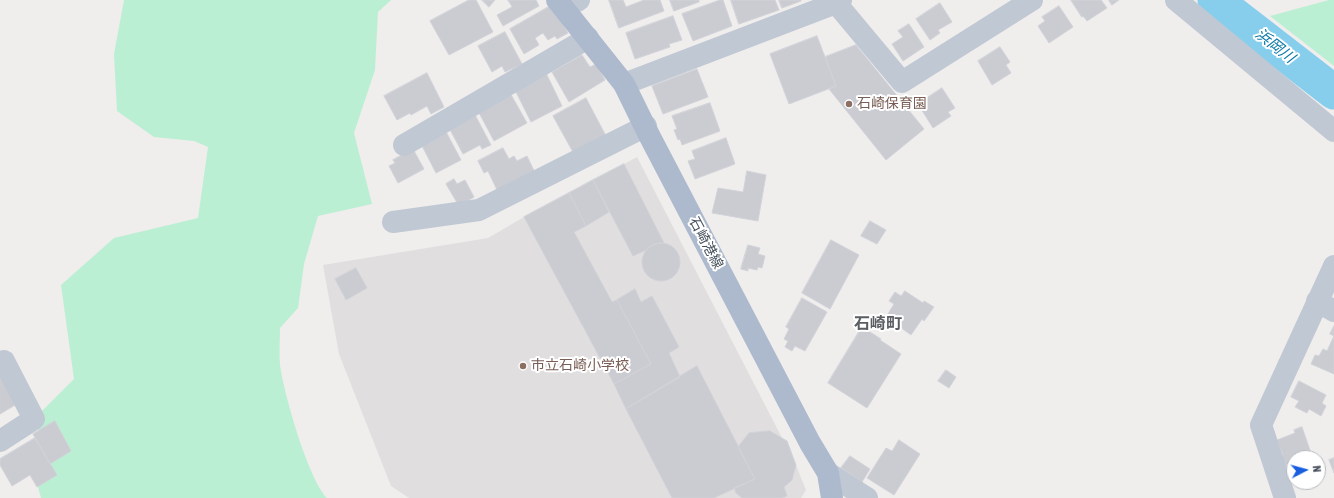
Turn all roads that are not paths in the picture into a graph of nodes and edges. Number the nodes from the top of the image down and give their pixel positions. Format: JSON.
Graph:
{"nodes":[{"id":1,"x":1032,"y":0,"type":"edge"},
{"id":2,"x":1176,"y":0,"type":"edge"},
{"id":3,"x":567,"y":2,"type":"edge"},
{"id":4,"x":839,"y":2,"type":"edge"},
{"id":5,"x":588,"y":38,"type":"junction"},
{"id":6,"x":624,"y":84,"type":"junction"},
{"id":7,"x":646,"y":126,"type":"junction"},
{"id":8,"x":1334,"y":131,"type":"edge"},
{"id":9,"x":404,"y":145,"type":"dead end"},
{"id":10,"x":393,"y":222,"type":"dead end"},
{"id":11,"x":1334,"y":266,"type":"edge"},
{"id":12,"x":1325,"y":306,"type":"edge"},
{"id":13,"x":0,"y":363,"type":"edge"},
{"id":14,"x":0,"y":441,"type":"edge"},
{"id":15,"x":828,"y":473,"type":"junction"},
{"id":16,"x":832,"y":498,"type":"edge"},
{"id":17,"x":867,"y":498,"type":"edge"},
{"id":18,"x":1285,"y":498,"type":"edge"}],
"edges":[{"from":1,"to":4,"type":"street"},
{"from":2,"to":8,"type":"street"},
{"from":3,"to":5,"type":"main road","name":"石崎港線"},
{"from":4,"to":6,"type":"street"},
{"from":5,"to":6,"type":"main road","name":"石崎港線"},
{"from":5,"to":9,"type":"street"},
{"from":6,"to":7,"type":"main road","name":"石崎港線"},
{"from":7,"to":10,"type":"street"},
{"from":7,"to":15,"type":"main road","name":"石崎港線"},
{"from":11,"to":12,"type":"street"},
{"from":12,"to":18,"type":"street"},
{"from":13,"to":14,"type":"street"},
{"from":15,"to":16,"type":"main road","name":"石崎港線"},
{"from":15,"to":17,"type":"street"}]}
